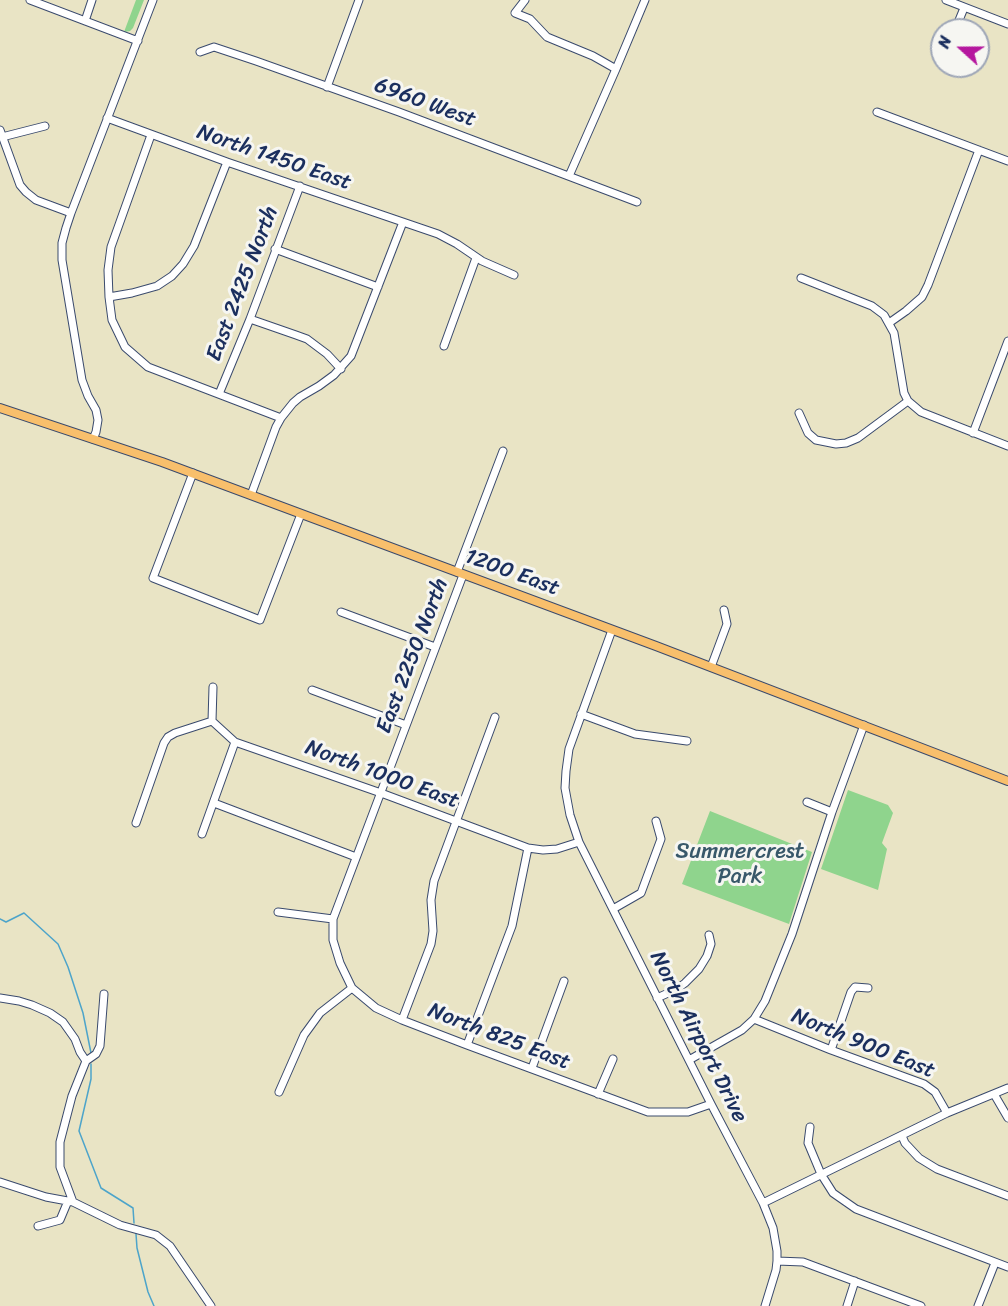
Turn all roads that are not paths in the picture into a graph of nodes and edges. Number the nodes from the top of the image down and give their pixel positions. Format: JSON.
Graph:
{"nodes":[{"id":1,"x":30,"y":0,"type":"edge"},
{"id":2,"x":92,"y":0,"type":"edge"},
{"id":3,"x":153,"y":0,"type":"edge"},
{"id":4,"x":359,"y":0,"type":"edge"},
{"id":5,"x":525,"y":0,"type":"edge"},
{"id":6,"x":645,"y":0,"type":"edge"},
{"id":7,"x":946,"y":0,"type":"edge"},
{"id":8,"x":964,"y":8,"type":"junction"},
{"id":9,"x":960,"y":18,"type":"edge"},
{"id":10,"x":85,"y":21,"type":"junction"},
{"id":11,"x":1008,"y":24,"type":"edge"},
{"id":12,"x":138,"y":41,"type":"junction"},
{"id":13,"x":200,"y":52,"type":"dead end"},
{"id":14,"x":616,"y":69,"type":"junction"},
{"id":15,"x":327,"y":87,"type":"junction"},
{"id":16,"x":877,"y":112,"type":"dead end"},
{"id":17,"x":107,"y":117,"type":"junction"},
{"id":18,"x":45,"y":126,"type":"dead end"},
{"id":19,"x":1,"y":134,"type":"edge"},
{"id":20,"x":152,"y":135,"type":"junction"},
{"id":21,"x":979,"y":150,"type":"junction"},
{"id":22,"x":1008,"y":161,"type":"edge"},
{"id":23,"x":227,"y":162,"type":"junction"},
{"id":24,"x":569,"y":176,"type":"junction"},
{"id":25,"x":300,"y":186,"type":"junction"},
{"id":26,"x":637,"y":202,"type":"dead end"},
{"id":27,"x":71,"y":213,"type":"junction"},
{"id":28,"x":403,"y":222,"type":"junction"},
{"id":29,"x":275,"y":249,"type":"junction"},
{"id":30,"x":476,"y":258,"type":"junction"},
{"id":31,"x":514,"y":275,"type":"dead end"},
{"id":32,"x":801,"y":278,"type":"dead end"},
{"id":33,"x":378,"y":287,"type":"junction"},
{"id":34,"x":109,"y":297,"type":"junction"},
{"id":35,"x":250,"y":320,"type":"junction"},
{"id":36,"x":889,"y":322,"type":"junction"},
{"id":37,"x":1008,"y":341,"type":"edge"},
{"id":38,"x":444,"y":346,"type":"dead end"},
{"id":39,"x":341,"y":369,"type":"junction"},
{"id":40,"x":219,"y":394,"type":"junction"},
{"id":41,"x":908,"y":401,"type":"junction"},
{"id":42,"x":0,"y":408,"type":"edge"},
{"id":43,"x":799,"y":413,"type":"dead end"},
{"id":44,"x":281,"y":418,"type":"junction"},
{"id":45,"x":973,"y":432,"type":"junction"},
{"id":46,"x":93,"y":439,"type":"junction"},
{"id":47,"x":1008,"y":446,"type":"edge"},
{"id":48,"x":503,"y":451,"type":"dead end"},
{"id":49,"x":193,"y":473,"type":"junction"},
{"id":50,"x":250,"y":495,"type":"junction"},
{"id":51,"x":301,"y":514,"type":"junction"},
{"id":52,"x":460,"y":573,"type":"junction"},
{"id":53,"x":724,"y":610,"type":"dead end"},
{"id":54,"x":341,"y":612,"type":"dead end"},
{"id":55,"x":612,"y":630,"type":"junction"},
{"id":56,"x":435,"y":647,"type":"junction"},
{"id":57,"x":711,"y":667,"type":"junction"},
{"id":58,"x":213,"y":687,"type":"dead end"},
{"id":59,"x":312,"y":690,"type":"dead end"},
{"id":60,"x":581,"y":714,"type":"junction"},
{"id":61,"x":495,"y":717,"type":"dead end"},
{"id":62,"x":212,"y":721,"type":"junction"},
{"id":63,"x":406,"y":725,"type":"junction"},
{"id":64,"x":864,"y":726,"type":"junction"},
{"id":65,"x":687,"y":741,"type":"dead end"},
{"id":66,"x":235,"y":742,"type":"junction"},
{"id":67,"x":1008,"y":781,"type":"edge"},
{"id":68,"x":381,"y":793,"type":"junction"},
{"id":69,"x":807,"y":802,"type":"dead end"},
{"id":70,"x":214,"y":804,"type":"junction"},
{"id":71,"x":832,"y":812,"type":"junction"},
{"id":72,"x":656,"y":821,"type":"dead end"},
{"id":73,"x":457,"y":822,"type":"junction"},
{"id":74,"x":136,"y":823,"type":"dead end"},
{"id":75,"x":202,"y":834,"type":"dead end"},
{"id":76,"x":579,"y":842,"type":"junction"},
{"id":77,"x":528,"y":848,"type":"junction"},
{"id":78,"x":356,"y":856,"type":"junction"},
{"id":79,"x":613,"y":909,"type":"junction"},
{"id":80,"x":278,"y":912,"type":"dead end"},
{"id":81,"x":333,"y":919,"type":"junction"},
{"id":82,"x":709,"y":935,"type":"dead end"},
{"id":83,"x":564,"y":981,"type":"dead end"},
{"id":84,"x":352,"y":988,"type":"junction"},
{"id":85,"x":868,"y":988,"type":"dead end"},
{"id":86,"x":104,"y":994,"type":"dead end"},
{"id":87,"x":0,"y":998,"type":"edge"},
{"id":88,"x":657,"y":998,"type":"junction"},
{"id":89,"x":754,"y":1019,"type":"junction"},
{"id":90,"x":402,"y":1020,"type":"junction"},
{"id":91,"x":466,"y":1045,"type":"junction"},
{"id":92,"x":831,"y":1050,"type":"junction"},
{"id":93,"x":613,"y":1059,"type":"dead end"},
{"id":94,"x":689,"y":1060,"type":"junction"},
{"id":95,"x":86,"y":1061,"type":"junction"},
{"id":96,"x":532,"y":1068,"type":"junction"},
{"id":97,"x":1008,"y":1088,"type":"edge"},
{"id":98,"x":279,"y":1092,"type":"dead end"},
{"id":99,"x":598,"y":1094,"type":"junction"},
{"id":100,"x":994,"y":1094,"type":"junction"},
{"id":101,"x":711,"y":1104,"type":"junction"},
{"id":102,"x":947,"y":1113,"type":"junction"},
{"id":103,"x":1008,"y":1118,"type":"edge"},
{"id":104,"x":810,"y":1127,"type":"dead end"},
{"id":105,"x":902,"y":1136,"type":"junction"},
{"id":106,"x":821,"y":1174,"type":"junction"},
{"id":107,"x":0,"y":1182,"type":"edge"},
{"id":108,"x":1008,"y":1196,"type":"edge"},
{"id":109,"x":70,"y":1202,"type":"junction"},
{"id":110,"x":762,"y":1203,"type":"junction"},
{"id":111,"x":38,"y":1226,"type":"dead end"},
{"id":112,"x":777,"y":1261,"type":"junction"},
{"id":113,"x":995,"y":1263,"type":"junction"},
{"id":114,"x":1008,"y":1267,"type":"edge"},
{"id":115,"x":855,"y":1281,"type":"junction"},
{"id":116,"x":212,"y":1306,"type":"edge"},
{"id":117,"x":765,"y":1306,"type":"edge"},
{"id":118,"x":847,"y":1306,"type":"edge"},
{"id":119,"x":921,"y":1306,"type":"edge"},
{"id":120,"x":978,"y":1306,"type":"edge"}],
"edges":[{"from":1,"to":10,"type":"street"},
{"from":2,"to":10,"type":"street"},
{"from":3,"to":12,"type":"street"},
{"from":4,"to":15,"type":"street"},
{"from":5,"to":14,"type":"street"},
{"from":6,"to":14,"type":"street"},
{"from":7,"to":8,"type":"street"},
{"from":8,"to":9,"type":"street"},
{"from":8,"to":11,"type":"street"},
{"from":10,"to":12,"type":"street"},
{"from":12,"to":17,"type":"street"},
{"from":13,"to":15,"type":"street","name":"6960 West"},
{"from":14,"to":24,"type":"street"},
{"from":15,"to":24,"type":"street","name":"6960 West"},
{"from":16,"to":21,"type":"street"},
{"from":17,"to":20,"type":"street","name":"North 1450 East"},
{"from":17,"to":27,"type":"street"},
{"from":18,"to":19,"type":"street"},
{"from":19,"to":27,"type":"street"},
{"from":20,"to":23,"type":"street","name":"North 1450 East"},
{"from":20,"to":34,"type":"street"},
{"from":21,"to":22,"type":"street"},
{"from":21,"to":36,"type":"street"},
{"from":23,"to":25,"type":"street","name":"North 1450 East"},
{"from":23,"to":34,"type":"street"},
{"from":24,"to":26,"type":"street","name":"6960 West"},
{"from":25,"to":28,"type":"street","name":"North 1450 East"},
{"from":25,"to":29,"type":"street","name":"East 2425 North"},
{"from":27,"to":46,"type":"street"},
{"from":28,"to":30,"type":"street","name":"North 1450 East"},
{"from":28,"to":33,"type":"street"},
{"from":29,"to":33,"type":"street"},
{"from":29,"to":35,"type":"street","name":"East 2425 North"},
{"from":30,"to":31,"type":"street","name":"North 1450 East"},
{"from":30,"to":38,"type":"street"},
{"from":32,"to":36,"type":"street"},
{"from":33,"to":39,"type":"street"},
{"from":34,"to":40,"type":"street"},
{"from":35,"to":39,"type":"street"},
{"from":35,"to":40,"type":"street","name":"East 2425 North"},
{"from":36,"to":41,"type":"street"},
{"from":37,"to":45,"type":"street"},
{"from":39,"to":44,"type":"street"},
{"from":40,"to":44,"type":"street"},
{"from":41,"to":43,"type":"street"},
{"from":41,"to":45,"type":"street"},
{"from":42,"to":46,"type":"main road","name":"1200 East"},
{"from":44,"to":50,"type":"street"},
{"from":45,"to":47,"type":"street"},
{"from":46,"to":49,"type":"main road","name":"1200 East"},
{"from":48,"to":52,"type":"street","name":"East 2250 North"},
{"from":49,"to":50,"type":"main road","name":"1200 East"},
{"from":49,"to":51,"type":"street"},
{"from":50,"to":51,"type":"main road","name":"1200 East"},
{"from":51,"to":52,"type":"main road","name":"1200 East"},
{"from":52,"to":55,"type":"main road","name":"1200 East"},
{"from":52,"to":56,"type":"street","name":"East 2250 North"},
{"from":53,"to":57,"type":"street"},
{"from":54,"to":56,"type":"street"},
{"from":55,"to":57,"type":"main road","name":"1200 East"},
{"from":55,"to":60,"type":"street","name":"North Airport Drive"},
{"from":56,"to":63,"type":"street","name":"East 2250 North"},
{"from":57,"to":64,"type":"main road","name":"1200 East"},
{"from":58,"to":62,"type":"street"},
{"from":59,"to":63,"type":"street"},
{"from":60,"to":65,"type":"street"},
{"from":60,"to":76,"type":"street","name":"North Airport Drive"},
{"from":61,"to":73,"type":"street"},
{"from":62,"to":66,"type":"street","name":"North 1000 East"},
{"from":62,"to":74,"type":"street"},
{"from":63,"to":68,"type":"street","name":"East 2250 North"},
{"from":64,"to":67,"type":"main road","name":"1200 East"},
{"from":64,"to":71,"type":"street"},
{"from":66,"to":68,"type":"street","name":"North 1000 East"},
{"from":66,"to":70,"type":"street"},
{"from":68,"to":73,"type":"street","name":"North 1000 East"},
{"from":68,"to":78,"type":"street","name":"East 2250 North"},
{"from":69,"to":71,"type":"street"},
{"from":70,"to":75,"type":"street"},
{"from":70,"to":78,"type":"street"},
{"from":71,"to":89,"type":"street"},
{"from":72,"to":79,"type":"street"},
{"from":73,"to":77,"type":"street","name":"North 1000 East"},
{"from":73,"to":90,"type":"street"},
{"from":76,"to":77,"type":"street","name":"North 1000 East"},
{"from":76,"to":79,"type":"street","name":"North Airport Drive"},
{"from":77,"to":91,"type":"street"},
{"from":78,"to":81,"type":"street","name":"East 2250 North"},
{"from":79,"to":88,"type":"street","name":"North Airport Drive"},
{"from":80,"to":81,"type":"street"},
{"from":81,"to":84,"type":"street","name":"North 825 East"},
{"from":82,"to":88,"type":"street"},
{"from":83,"to":96,"type":"street"},
{"from":84,"to":90,"type":"street","name":"North 825 East"},
{"from":84,"to":98,"type":"street"},
{"from":85,"to":92,"type":"street"},
{"from":86,"to":95,"type":"street"},
{"from":87,"to":95,"type":"street"},
{"from":88,"to":94,"type":"street","name":"North Airport Drive"},
{"from":89,"to":92,"type":"street","name":"North 900 East"},
{"from":89,"to":94,"type":"street"},
{"from":90,"to":91,"type":"street","name":"North 825 East"},
{"from":91,"to":96,"type":"street","name":"North 825 East"},
{"from":92,"to":102,"type":"street","name":"North 900 East"},
{"from":93,"to":99,"type":"street"},
{"from":94,"to":101,"type":"street","name":"North Airport Drive"},
{"from":95,"to":109,"type":"street"},
{"from":96,"to":99,"type":"street","name":"North 825 East"},
{"from":97,"to":100,"type":"street"},
{"from":99,"to":101,"type":"street","name":"North 825 East"},
{"from":100,"to":102,"type":"street"},
{"from":100,"to":103,"type":"street"},
{"from":101,"to":110,"type":"street","name":"North Airport Drive"},
{"from":102,"to":105,"type":"street"},
{"from":104,"to":106,"type":"street"},
{"from":105,"to":106,"type":"street"},
{"from":105,"to":108,"type":"street"},
{"from":106,"to":110,"type":"street"},
{"from":106,"to":113,"type":"street"},
{"from":107,"to":109,"type":"street"},
{"from":109,"to":111,"type":"street"},
{"from":109,"to":116,"type":"street"},
{"from":110,"to":112,"type":"street","name":"North Airport Drive"},
{"from":112,"to":115,"type":"street"},
{"from":112,"to":117,"type":"street","name":"North Airport Drive"},
{"from":113,"to":114,"type":"street"},
{"from":113,"to":120,"type":"street"},
{"from":115,"to":118,"type":"street"},
{"from":115,"to":119,"type":"street"}]}
